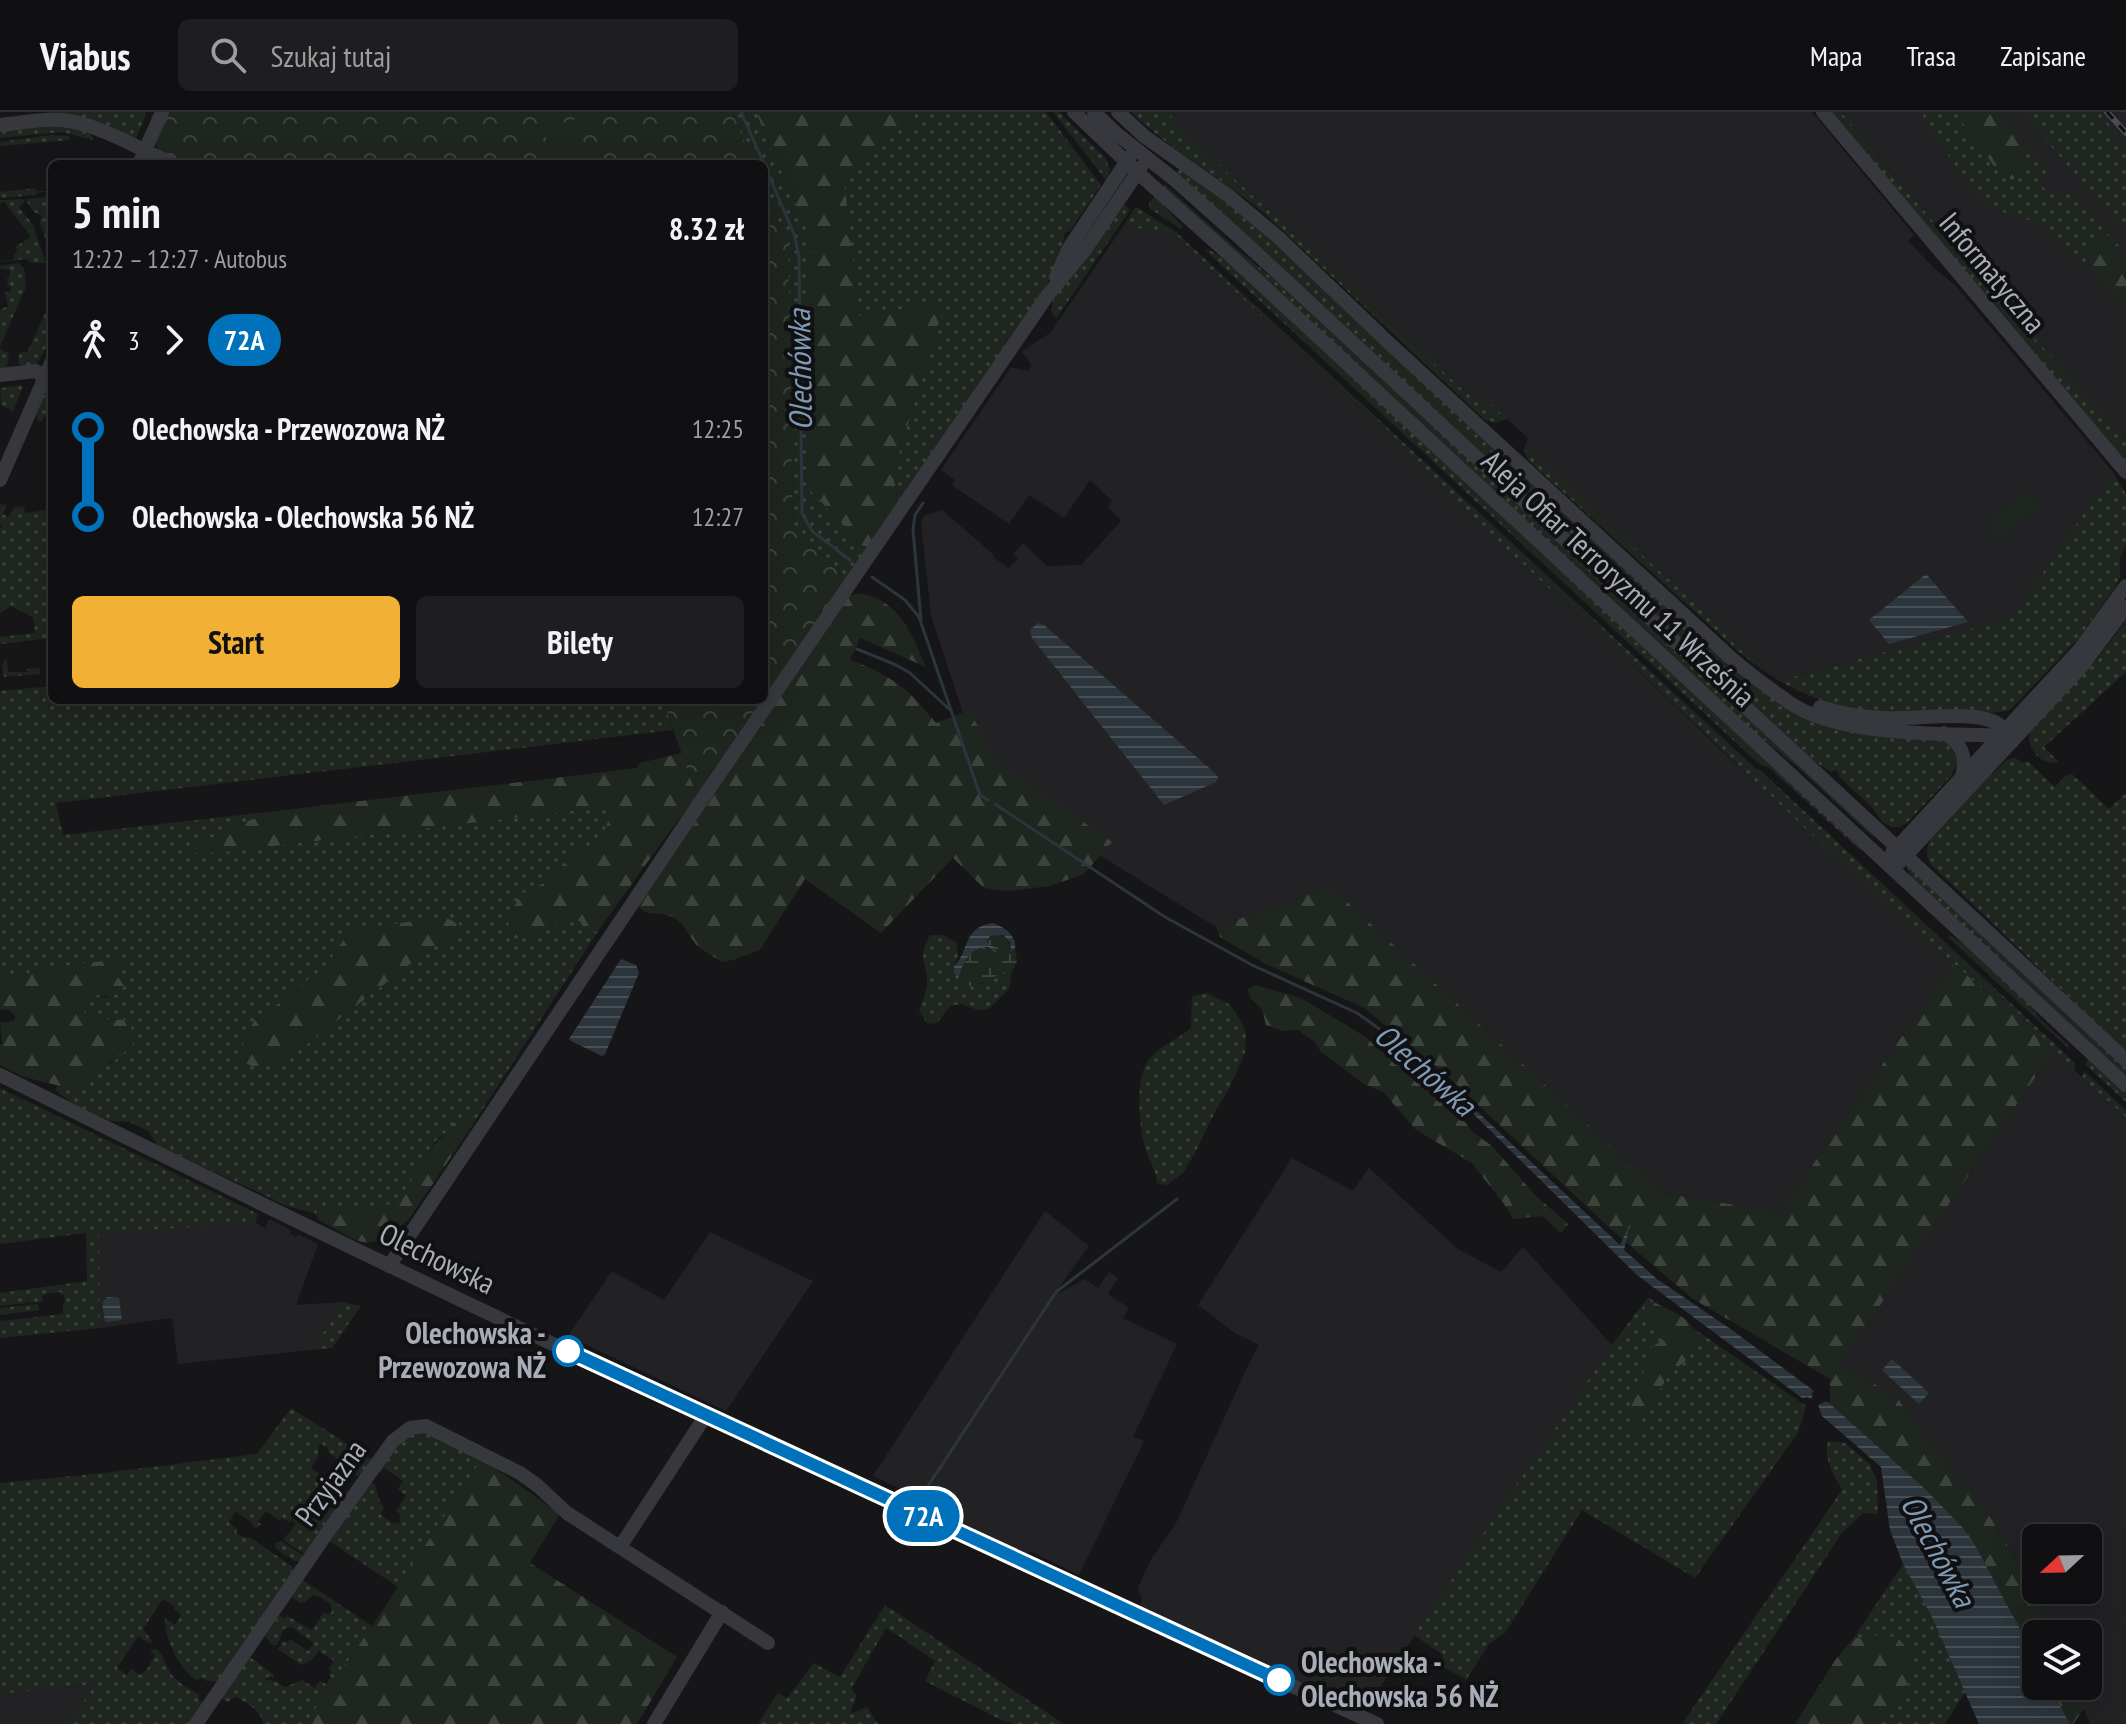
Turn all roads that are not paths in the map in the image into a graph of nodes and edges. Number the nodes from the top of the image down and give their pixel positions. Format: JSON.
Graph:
{"nodes":[{"id":1,"x":162,"y":112,"type":"edge"},
{"id":2,"x":1074,"y":112,"type":"edge"},
{"id":3,"x":1094,"y":112,"type":"edge"},
{"id":4,"x":1118,"y":112,"type":"edge"},
{"id":5,"x":1823,"y":112,"type":"edge"},
{"id":6,"x":0,"y":125,"type":"edge"},
{"id":7,"x":1142,"y":153,"type":"junction"},
{"id":8,"x":142,"y":158,"type":"edge"},
{"id":9,"x":1132,"y":167,"type":"junction"},
{"id":10,"x":0,"y":375,"type":"edge"},
{"id":11,"x":48,"y":381,"type":"edge"},
{"id":12,"x":2124,"y":473,"type":"edge"},
{"id":13,"x":0,"y":480,"type":"edge"},
{"id":14,"x":2126,"y":586,"type":"edge"},
{"id":15,"x":2126,"y":607,"type":"edge"},
{"id":16,"x":1778,"y":693,"type":"junction"},
{"id":17,"x":768,"y":703,"type":"edge"},
{"id":18,"x":768,"y":704,"type":"edge"},
{"id":19,"x":1944,"y":733,"type":"junction"},
{"id":20,"x":2006,"y":736,"type":"junction"},
{"id":21,"x":1961,"y":778,"type":"junction"},
{"id":22,"x":1901,"y":852,"type":"junction"},
{"id":23,"x":1888,"y":865,"type":"junction"},
{"id":24,"x":2126,"y":1060,"type":"edge"},
{"id":25,"x":0,"y":1075,"type":"edge"},
{"id":26,"x":2126,"y":1085,"type":"edge"},
{"id":27,"x":389,"y":1266,"type":"junction"},
{"id":28,"x":706,"y":1415,"type":"junction"},
{"id":29,"x":620,"y":1547,"type":"junction"},
{"id":30,"x":722,"y":1612,"type":"junction"},
{"id":31,"x":768,"y":1643,"type":"dead end"},
{"id":32,"x":196,"y":1724,"type":"edge"},
{"id":33,"x":654,"y":1724,"type":"edge"},
{"id":34,"x":1377,"y":1724,"type":"edge"}],
"edges":[{"from":1,"to":8,"type":"street"},
{"from":2,"to":9,"type":"street","name":"Aleja Ofiar Terroryzmu 11 Września"},
{"from":3,"to":7,"type":"street","name":"Aleja Ofiar Terroryzmu 11 Września"},
{"from":4,"to":16,"type":"street"},
{"from":5,"to":12,"type":"street","name":"Informatyczna"},
{"from":6,"to":8,"type":"street"},
{"from":7,"to":9,"type":"street"},
{"from":7,"to":22,"type":"street","name":"Aleja Ofiar Terroryzmu 11 Września"},
{"from":9,"to":17,"type":"street"},
{"from":9,"to":23,"type":"street","name":"Aleja Ofiar Terroryzmu 11 Września"},
{"from":10,"to":11,"type":"street"},
{"from":11,"to":13,"type":"street"},
{"from":14,"to":20,"type":"street"},
{"from":15,"to":20,"type":"street"},
{"from":16,"to":19,"type":"street"},
{"from":16,"to":20,"type":"street"},
{"from":18,"to":27,"type":"street"},
{"from":19,"to":20,"type":"street"},
{"from":19,"to":21,"type":"street"},
{"from":20,"to":21,"type":"street"},
{"from":20,"to":22,"type":"street"},
{"from":21,"to":22,"type":"street"},
{"from":22,"to":23,"type":"street"},
{"from":22,"to":24,"type":"street","name":"Aleja Ofiar Terroryzmu 11 Września"},
{"from":23,"to":26,"type":"street","name":"Aleja Ofiar Terroryzmu 11 Września"},
{"from":25,"to":27,"type":"street","name":"Olechowska"},
{"from":27,"to":28,"type":"street","name":"Olechowska"},
{"from":28,"to":29,"type":"street"},
{"from":28,"to":34,"type":"street","name":"Olechowska"},
{"from":29,"to":30,"type":"street"},
{"from":29,"to":32,"type":"street","name":"Przyjazna"},
{"from":30,"to":31,"type":"street"},
{"from":30,"to":33,"type":"street"}]}
